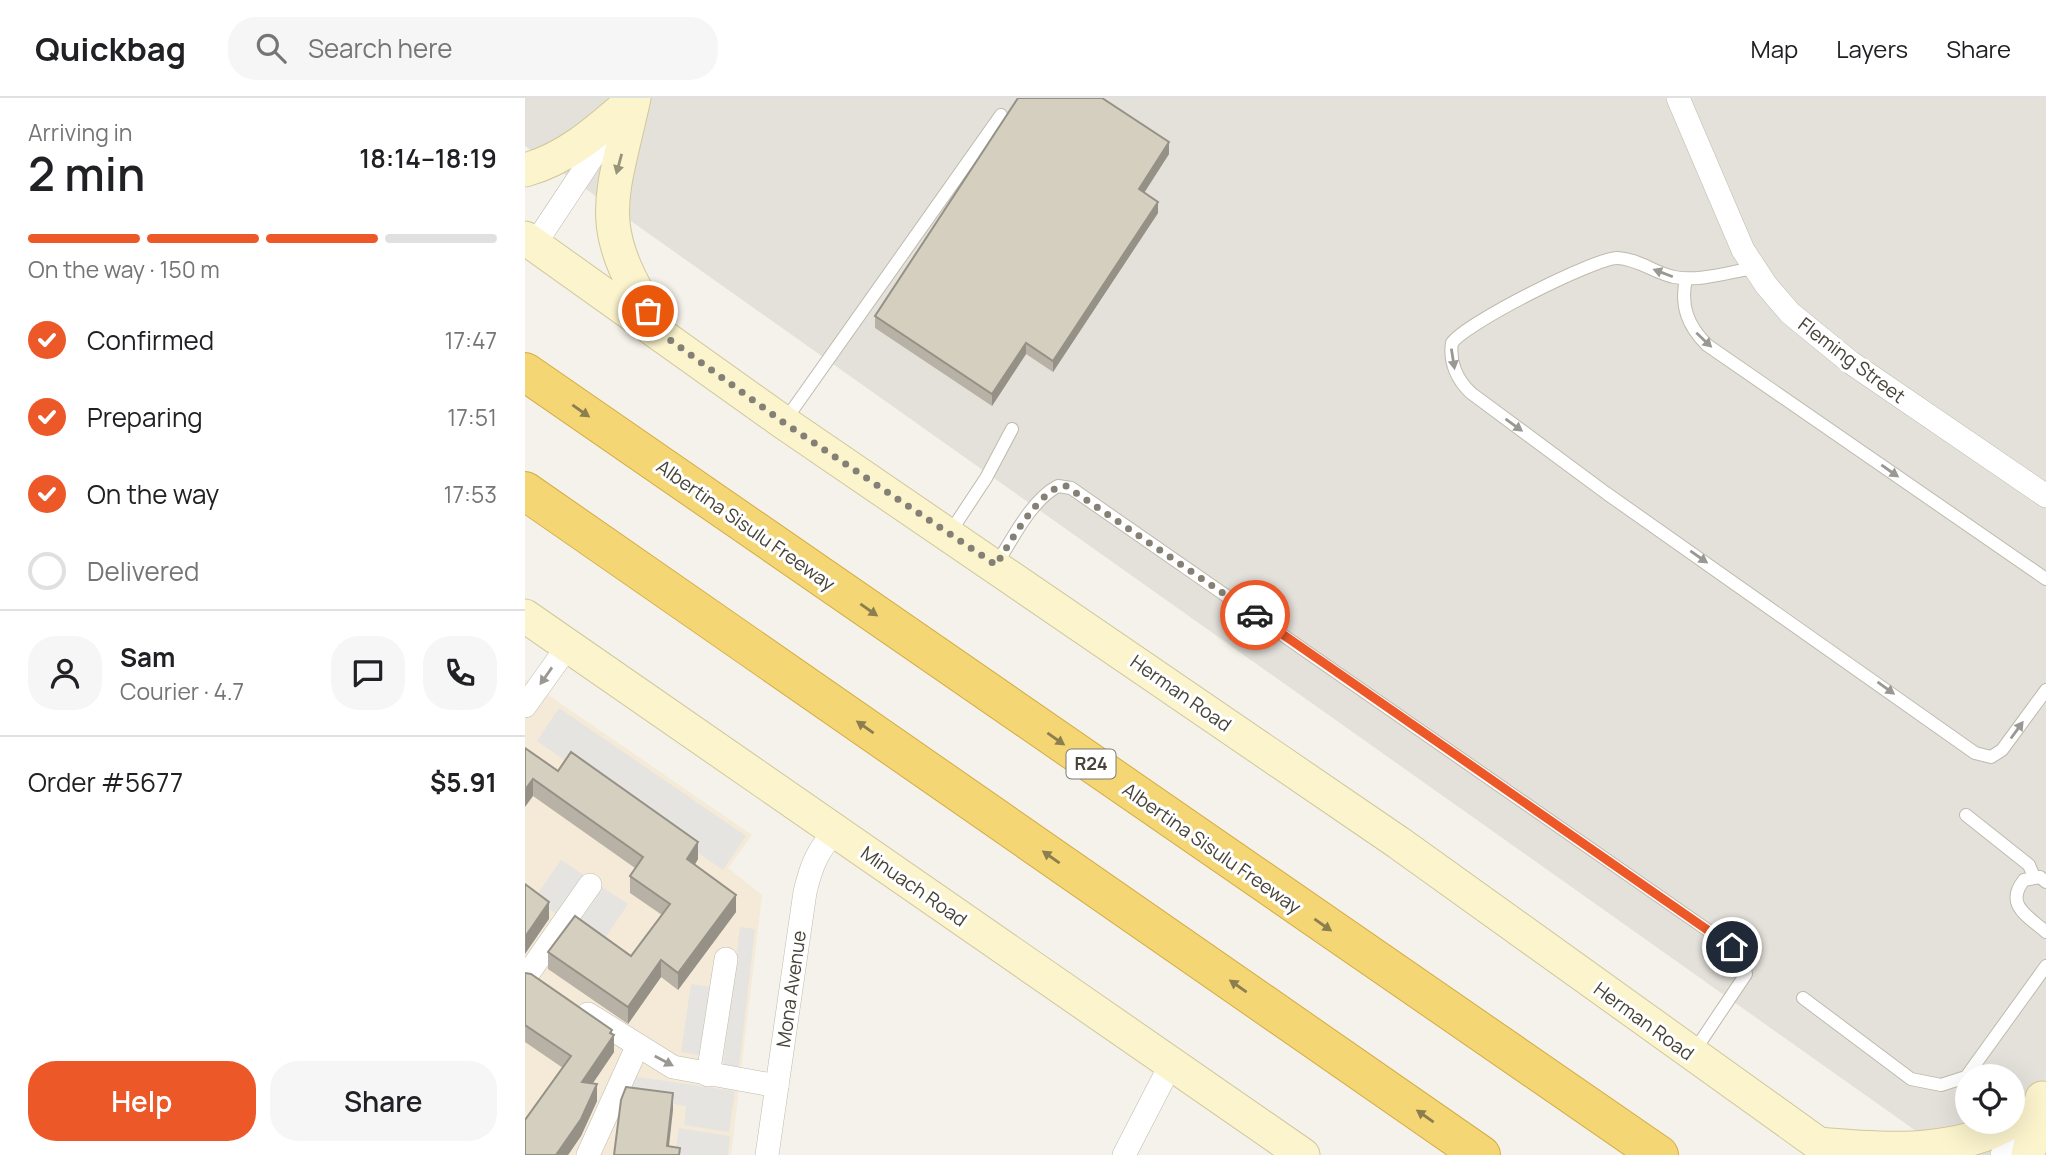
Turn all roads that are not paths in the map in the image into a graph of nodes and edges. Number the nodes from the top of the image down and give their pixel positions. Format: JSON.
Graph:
{"nodes":[{"id":1,"x":1678,"y":98,"type":"edge"},
{"id":2,"x":631,"y":101,"type":"edge"},
{"id":3,"x":1000,"y":115,"type":"dead end"},
{"id":4,"x":525,"y":170,"type":"edge"},
{"id":5,"x":530,"y":241,"type":"edge"},
{"id":6,"x":1754,"y":268,"type":"junction"},
{"id":7,"x":1686,"y":279,"type":"junction"},
{"id":8,"x":662,"y":334,"type":"junction"},
{"id":9,"x":525,"y":372,"type":"edge"},
{"id":10,"x":783,"y":422,"type":"junction"},
{"id":11,"x":1012,"y":429,"type":"dead end"},
{"id":12,"x":525,"y":491,"type":"edge"},
{"id":13,"x":2046,"y":496,"type":"edge"},
{"id":14,"x":949,"y":535,"type":"junction"},
{"id":15,"x":996,"y":565,"type":"junction"},
{"id":16,"x":2046,"y":579,"type":"edge"},
{"id":17,"x":525,"y":616,"type":"edge"},
{"id":18,"x":568,"y":646,"type":"junction"},
{"id":19,"x":2046,"y":690,"type":"edge"},
{"id":20,"x":525,"y":706,"type":"edge"},
{"id":21,"x":1966,"y":815,"type":"dead end"},
{"id":22,"x":836,"y":831,"type":"junction"},
{"id":23,"x":2040,"y":879,"type":"edge"},
{"id":24,"x":590,"y":885,"type":"dead end"},
{"id":25,"x":2046,"y":932,"type":"edge"},
{"id":26,"x":726,"y":959,"type":"dead end"},
{"id":27,"x":2046,"y":967,"type":"edge"},
{"id":28,"x":526,"y":974,"type":"edge"},
{"id":29,"x":550,"y":988,"type":"edge"},
{"id":30,"x":1804,"y":998,"type":"dead end"},
{"id":31,"x":572,"y":1002,"type":"edge"},
{"id":32,"x":637,"y":1047,"type":"junction"},
{"id":33,"x":1692,"y":1055,"type":"junction"},
{"id":34,"x":1171,"y":1064,"type":"junction"},
{"id":35,"x":708,"y":1074,"type":"junction"},
{"id":36,"x":777,"y":1086,"type":"junction"},
{"id":37,"x":2044,"y":1095,"type":"edge"},
{"id":38,"x":2025,"y":1110,"type":"edge"},
{"id":39,"x":1989,"y":1134,"type":"edge"},
{"id":40,"x":1826,"y":1150,"type":"edge"},
{"id":41,"x":588,"y":1155,"type":"edge"},
{"id":42,"x":767,"y":1155,"type":"edge"},
{"id":43,"x":1124,"y":1155,"type":"edge"},
{"id":44,"x":1303,"y":1155,"type":"edge"},
{"id":45,"x":1481,"y":1155,"type":"edge"},
{"id":46,"x":1659,"y":1155,"type":"edge"},
{"id":47,"x":2002,"y":1155,"type":"edge"},
{"id":48,"x":2028,"y":1155,"type":"edge"}],
"edges":[{"from":1,"to":6,"type":"street","name":"Fleming Street"},
{"from":2,"to":4,"type":"main road"},
{"from":2,"to":5,"type":"street"},
{"from":2,"to":8,"type":"main road","one_way":true},
{"from":3,"to":10,"type":"lane"},
{"from":5,"to":8,"type":"main road","name":"Herman Road"},
{"from":6,"to":7,"type":"lane"},
{"from":6,"to":13,"type":"street","name":"Fleming Street"},
{"from":7,"to":16,"type":"lane","one_way":true},
{"from":7,"to":19,"type":"lane","one_way":true},
{"from":8,"to":10,"type":"main road","name":"Herman Road"},
{"from":9,"to":46,"type":"highway","name":"Albertina Sisulu Freeway","number":"R24","one_way":true},
{"from":10,"to":14,"type":"main road","name":"Herman Road"},
{"from":11,"to":14,"type":"lane"},
{"from":45,"to":12,"type":"highway","one_way":true},
{"from":14,"to":15,"type":"main road","name":"Herman Road"},
{"from":15,"to":33,"type":"main road","name":"Herman Road"},
{"from":15,"to":33,"type":"lane"},
{"from":17,"to":18,"type":"main road","name":"Minuach Road"},
{"from":18,"to":20,"type":"street","one_way":true},
{"from":18,"to":22,"type":"main road","name":"Minuach Road"},
{"from":21,"to":23,"type":"lane"},
{"from":22,"to":34,"type":"main road","name":"Minuach Road"},
{"from":22,"to":36,"type":"street","name":"Mona Avenue"},
{"from":23,"to":25,"type":"lane"},
{"from":24,"to":28,"type":"street"},
{"from":26,"to":35,"type":"street"},
{"from":27,"to":30,"type":"lane"},
{"from":28,"to":29,"type":"street"},
{"from":31,"to":32,"type":"street"},
{"from":32,"to":35,"type":"street","one_way":true},
{"from":32,"to":41,"type":"street"},
{"from":33,"to":40,"type":"main road","name":"Herman Road"},
{"from":34,"to":43,"type":"street"},
{"from":34,"to":44,"type":"main road","name":"Minuach Road"},
{"from":35,"to":36,"type":"street"},
{"from":36,"to":42,"type":"street","name":"Mona Avenue"},
{"from":37,"to":38,"type":"main road"},
{"from":37,"to":47,"type":"street"},
{"from":37,"to":48,"type":"main road"},
{"from":39,"to":40,"type":"main road"}]}
